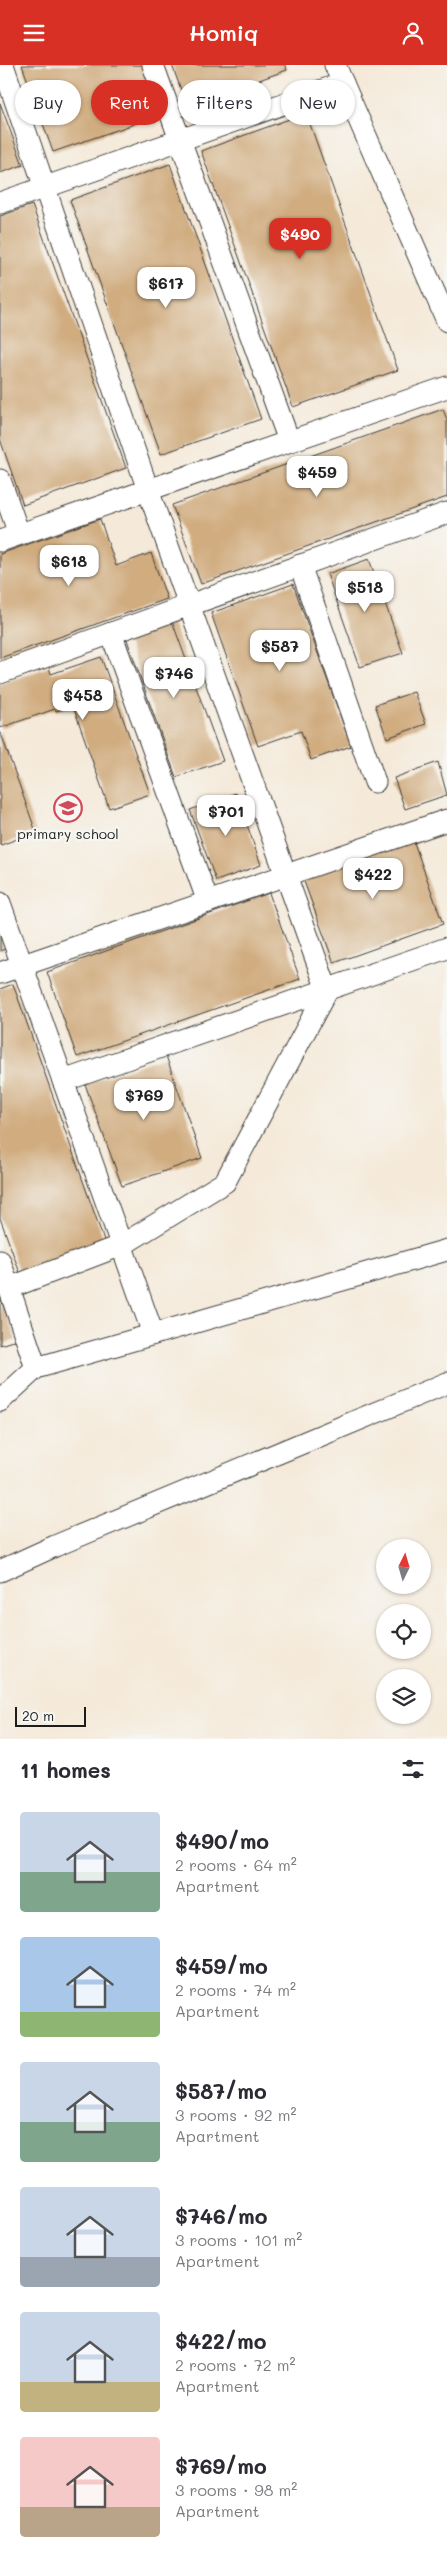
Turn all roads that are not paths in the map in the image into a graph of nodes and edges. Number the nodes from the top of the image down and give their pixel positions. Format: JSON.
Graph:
{"nodes":[{"id":1,"x":3,"y":65,"type":"edge"},
{"id":2,"x":153,"y":65,"type":"edge"},
{"id":3,"x":339,"y":74,"type":"edge"},
{"id":4,"x":180,"y":140,"type":"junction"},
{"id":5,"x":44,"y":188,"type":"junction"},
{"id":6,"x":0,"y":203,"type":"edge"},
{"id":7,"x":447,"y":321,"type":"edge"},
{"id":8,"x":447,"y":387,"type":"edge"},
{"id":9,"x":289,"y":441,"type":"junction"},
{"id":10,"x":0,"y":480,"type":"edge"},
{"id":11,"x":148,"y":490,"type":"junction"},
{"id":12,"x":447,"y":513,"type":"edge"},
{"id":13,"x":10,"y":537,"type":"edge"},
{"id":14,"x":300,"y":565,"type":"junction"},
{"id":15,"x":189,"y":603,"type":"junction"},
{"id":16,"x":111,"y":633,"type":"junction"},
{"id":17,"x":0,"y":673,"type":"edge"},
{"id":18,"x":376,"y":782,"type":"dead end"},
{"id":19,"x":447,"y":820,"type":"edge"},
{"id":20,"x":287,"y":875,"type":"junction"},
{"id":21,"x":208,"y":902,"type":"junction"},
{"id":22,"x":0,"y":903,"type":"edge"},
{"id":23,"x":447,"y":948,"type":"edge"},
{"id":24,"x":21,"y":965,"type":"junction"},
{"id":25,"x":0,"y":973,"type":"edge"},
{"id":26,"x":327,"y":990,"type":"junction"},
{"id":27,"x":63,"y":1081,"type":"junction"},
{"id":28,"x":122,"y":1245,"type":"junction"},
{"id":29,"x":447,"y":1250,"type":"edge"},
{"id":30,"x":0,"y":1261,"type":"edge"},
{"id":31,"x":9,"y":1288,"type":"junction"},
{"id":32,"x":153,"y":1334,"type":"junction"},
{"id":33,"x":36,"y":1368,"type":"junction"},
{"id":34,"x":447,"y":1383,"type":"edge"},
{"id":35,"x":0,"y":1401,"type":"edge"},
{"id":36,"x":0,"y":1571,"type":"edge"}],
"edges":[{"from":1,"to":5,"type":"street"},
{"from":2,"to":4,"type":"street"},
{"from":3,"to":4,"type":"street"},
{"from":3,"to":7,"type":"street"},
{"from":4,"to":5,"type":"street"},
{"from":4,"to":9,"type":"street"},
{"from":5,"to":6,"type":"street"},
{"from":5,"to":11,"type":"street"},
{"from":8,"to":9,"type":"street"},
{"from":9,"to":11,"type":"street"},
{"from":10,"to":13,"type":"street"},
{"from":11,"to":13,"type":"street"},
{"from":11,"to":15,"type":"street"},
{"from":12,"to":14,"type":"street"},
{"from":14,"to":15,"type":"street"},
{"from":14,"to":18,"type":"street"},
{"from":15,"to":16,"type":"street"},
{"from":15,"to":20,"type":"street"},
{"from":16,"to":17,"type":"street"},
{"from":16,"to":21,"type":"street"},
{"from":19,"to":20,"type":"street"},
{"from":20,"to":21,"type":"street"},
{"from":20,"to":26,"type":"street"},
{"from":21,"to":24,"type":"street"},
{"from":22,"to":24,"type":"street"},
{"from":23,"to":26,"type":"street"},
{"from":24,"to":25,"type":"street"},
{"from":24,"to":27,"type":"street"},
{"from":26,"to":27,"type":"street"},
{"from":26,"to":28,"type":"street"},
{"from":27,"to":28,"type":"street"},
{"from":28,"to":31,"type":"street"},
{"from":28,"to":32,"type":"street"},
{"from":29,"to":32,"type":"street"},
{"from":30,"to":31,"type":"street"},
{"from":31,"to":33,"type":"street"},
{"from":32,"to":33,"type":"street"},
{"from":33,"to":35,"type":"street"},
{"from":34,"to":36,"type":"street"}]}
